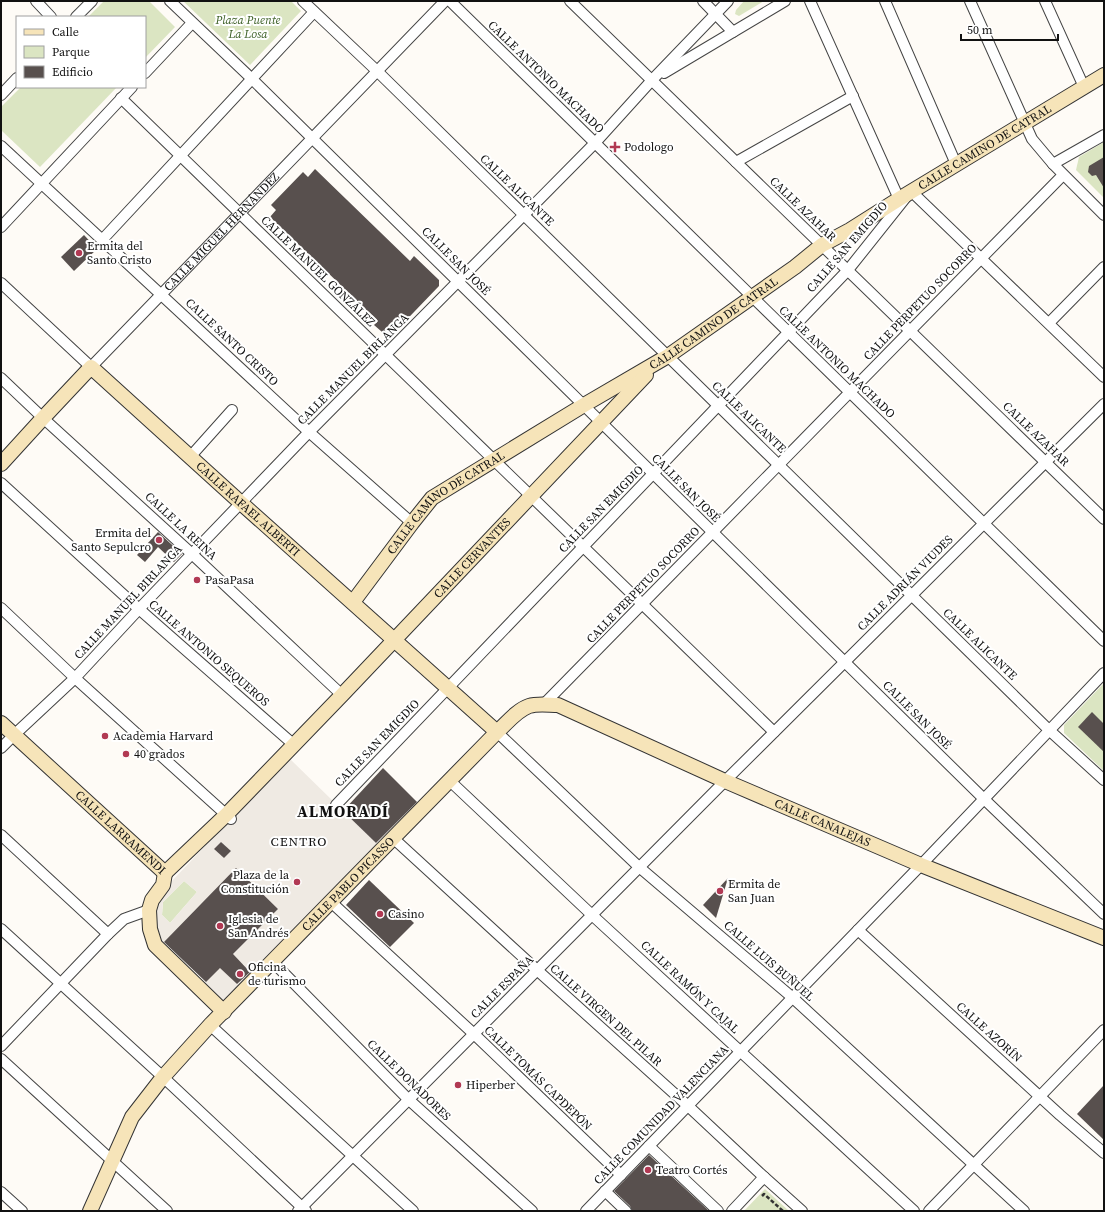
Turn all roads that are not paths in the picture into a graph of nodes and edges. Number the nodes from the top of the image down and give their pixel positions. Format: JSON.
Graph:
{"nodes":[{"id":1,"x":36,"y":1,"type":"edge"},
{"id":2,"x":92,"y":1,"type":"edge"},
{"id":3,"x":170,"y":1,"type":"edge"},
{"id":4,"x":303,"y":1,"type":"edge"},
{"id":5,"x":445,"y":1,"type":"edge"},
{"id":6,"x":450,"y":1,"type":"edge"},
{"id":7,"x":570,"y":1,"type":"edge"},
{"id":8,"x":703,"y":1,"type":"edge"},
{"id":9,"x":728,"y":1,"type":"edge"},
{"id":10,"x":785,"y":1,"type":"edge"},
{"id":11,"x":810,"y":1,"type":"edge"},
{"id":12,"x":885,"y":1,"type":"edge"},
{"id":13,"x":970,"y":1,"type":"edge"},
{"id":14,"x":1046,"y":1,"type":"edge"},
{"id":15,"x":314,"y":12,"type":"junction"},
{"id":16,"x":715,"y":14,"type":"junction"},
{"id":17,"x":50,"y":16,"type":"edge"},
{"id":18,"x":77,"y":16,"type":"edge"},
{"id":19,"x":192,"y":23,"type":"junction"},
{"id":20,"x":733,"y":32,"type":"junction"},
{"id":21,"x":377,"y":71,"type":"junction"},
{"id":22,"x":146,"y":72,"type":"edge"},
{"id":23,"x":1104,"y":75,"type":"edge"},
{"id":24,"x":16,"y":79,"type":"edge"},
{"id":25,"x":252,"y":79,"type":"junction"},
{"id":26,"x":652,"y":80,"type":"junction"},
{"id":27,"x":1084,"y":87,"type":"junction"},
{"id":28,"x":131,"y":88,"type":"edge"},
{"id":29,"x":1,"y":95,"type":"edge"},
{"id":30,"x":853,"y":96,"type":"junction"},
{"id":31,"x":121,"y":98,"type":"junction"},
{"id":32,"x":1024,"y":123,"type":"junction"},
{"id":33,"x":1104,"y":134,"type":"edge"},
{"id":34,"x":312,"y":138,"type":"junction"},
{"id":35,"x":595,"y":143,"type":"junction"},
{"id":36,"x":1,"y":146,"type":"edge"},
{"id":37,"x":181,"y":156,"type":"junction"},
{"id":38,"x":736,"y":162,"type":"junction"},
{"id":39,"x":956,"y":164,"type":"junction"},
{"id":40,"x":1052,"y":164,"type":"junction"},
{"id":41,"x":1063,"y":175,"type":"junction"},
{"id":42,"x":41,"y":183,"type":"junction"},
{"id":43,"x":912,"y":191,"type":"junction"},
{"id":44,"x":899,"y":199,"type":"junction"},
{"id":45,"x":240,"y":213,"type":"junction"},
{"id":46,"x":524,"y":215,"type":"junction"},
{"id":47,"x":1104,"y":215,"type":"edge"},
{"id":48,"x":1,"y":227,"type":"edge"},
{"id":49,"x":102,"y":240,"type":"junction"},
{"id":50,"x":822,"y":245,"type":"junction"},
{"id":51,"x":981,"y":259,"type":"junction"},
{"id":52,"x":1104,"y":267,"type":"edge"},
{"id":53,"x":848,"y":270,"type":"junction"},
{"id":54,"x":458,"y":281,"type":"junction"},
{"id":55,"x":1,"y":283,"type":"edge"},
{"id":56,"x":161,"y":295,"type":"junction"},
{"id":57,"x":753,"y":297,"type":"junction"},
{"id":58,"x":1049,"y":323,"type":"junction"},
{"id":59,"x":910,"y":331,"type":"junction"},
{"id":60,"x":788,"y":332,"type":"junction"},
{"id":61,"x":386,"y":354,"type":"junction"},
{"id":62,"x":663,"y":360,"type":"junction"},
{"id":63,"x":91,"y":367,"type":"junction"},
{"id":64,"x":1,"y":378,"type":"edge"},
{"id":65,"x":1104,"y":378,"type":"edge"},
{"id":66,"x":850,"y":392,"type":"junction"},
{"id":67,"x":1104,"y":404,"type":"edge"},
{"id":68,"x":584,"y":405,"type":"junction"},
{"id":69,"x":718,"y":405,"type":"junction"},
{"id":70,"x":232,"y":410,"type":"dead end"},
{"id":71,"x":43,"y":418,"type":"junction"},
{"id":72,"x":601,"y":422,"type":"junction"},
{"id":73,"x":309,"y":432,"type":"junction"},
{"id":74,"x":190,"y":457,"type":"junction"},
{"id":75,"x":494,"y":460,"type":"junction"},
{"id":76,"x":1046,"y":462,"type":"junction"},
{"id":77,"x":1,"y":464,"type":"edge"},
{"id":78,"x":779,"y":465,"type":"junction"},
{"id":79,"x":653,"y":474,"type":"junction"},
{"id":80,"x":1,"y":483,"type":"edge"},
{"id":81,"x":531,"y":495,"type":"junction"},
{"id":82,"x":241,"y":503,"type":"junction"},
{"id":83,"x":1104,"y":518,"type":"edge"},
{"id":84,"x":412,"y":523,"type":"junction"},
{"id":85,"x":984,"y":524,"type":"junction"},
{"id":86,"x":713,"y":532,"type":"junction"},
{"id":87,"x":584,"y":546,"type":"junction"},
{"id":88,"x":192,"y":554,"type":"junction"},
{"id":89,"x":912,"y":595,"type":"junction"},
{"id":90,"x":353,"y":602,"type":"junction"},
{"id":91,"x":643,"y":604,"type":"junction"},
{"id":92,"x":1,"y":608,"type":"edge"},
{"id":93,"x":138,"y":609,"type":"junction"},
{"id":94,"x":394,"y":640,"type":"junction"},
{"id":95,"x":1104,"y":641,"type":"edge"},
{"id":96,"x":844,"y":662,"type":"junction"},
{"id":97,"x":1104,"y":673,"type":"edge"},
{"id":98,"x":75,"y":678,"type":"junction"},
{"id":99,"x":448,"y":689,"type":"junction"},
{"id":100,"x":342,"y":695,"type":"junction"},
{"id":101,"x":544,"y":704,"type":"junction"},
{"id":102,"x":1,"y":723,"type":"edge"},
{"id":103,"x":1049,"y":730,"type":"junction"},
{"id":104,"x":497,"y":732,"type":"junction"},
{"id":105,"x":774,"y":732,"type":"junction"},
{"id":106,"x":14,"y":735,"type":"junction"},
{"id":107,"x":1,"y":748,"type":"edge"},
{"id":108,"x":290,"y":748,"type":"junction"},
{"id":109,"x":725,"y":780,"type":"junction"},
{"id":110,"x":1104,"y":780,"type":"edge"},
{"id":111,"x":450,"y":781,"type":"junction"},
{"id":112,"x":984,"y":799,"type":"junction"},
{"id":113,"x":336,"y":805,"type":"dead end"},
{"id":114,"x":228,"y":817,"type":"junction"},
{"id":115,"x":1,"y":836,"type":"edge"},
{"id":116,"x":393,"y":838,"type":"junction"},
{"id":117,"x":921,"y":864,"type":"junction"},
{"id":118,"x":640,"y":867,"type":"junction"},
{"id":119,"x":165,"y":873,"type":"junction"},
{"id":120,"x":331,"y":902,"type":"junction"},
{"id":121,"x":149,"y":910,"type":"junction"},
{"id":122,"x":1104,"y":914,"type":"edge"},
{"id":123,"x":592,"y":915,"type":"junction"},
{"id":124,"x":1,"y":929,"type":"edge"},
{"id":125,"x":858,"y":930,"type":"junction"},
{"id":126,"x":108,"y":934,"type":"junction"},
{"id":127,"x":1104,"y":938,"type":"edge"},
{"id":128,"x":273,"y":962,"type":"junction"},
{"id":129,"x":537,"y":970,"type":"junction"},
{"id":130,"x":61,"y":983,"type":"junction"},
{"id":131,"x":792,"y":998,"type":"junction"},
{"id":132,"x":224,"y":1012,"type":"junction"},
{"id":133,"x":210,"y":1025,"type":"junction"},
{"id":134,"x":1104,"y":1030,"type":"edge"},
{"id":135,"x":474,"y":1034,"type":"junction"},
{"id":136,"x":1,"y":1046,"type":"edge"},
{"id":137,"x":740,"y":1051,"type":"junction"},
{"id":138,"x":1,"y":1059,"type":"edge"},
{"id":139,"x":163,"y":1077,"type":"junction"},
{"id":140,"x":1040,"y":1096,"type":"junction"},
{"id":141,"x":408,"y":1100,"type":"junction"},
{"id":142,"x":687,"y":1105,"type":"junction"},
{"id":143,"x":649,"y":1146,"type":"junction"},
{"id":144,"x":1104,"y":1153,"type":"edge"},
{"id":145,"x":353,"y":1156,"type":"junction"},
{"id":146,"x":112,"y":1161,"type":"junction"},
{"id":147,"x":974,"y":1165,"type":"junction"},
{"id":148,"x":621,"y":1176,"type":"junction"},
{"id":149,"x":764,"y":1177,"type":"junction"},
{"id":150,"x":605,"y":1191,"type":"junction"},
{"id":151,"x":1,"y":1192,"type":"edge"},
{"id":152,"x":302,"y":1210,"type":"edge"},
{"id":153,"x":22,"y":1211,"type":"edge"},
{"id":154,"x":90,"y":1211,"type":"edge"},
{"id":155,"x":167,"y":1211,"type":"edge"},
{"id":156,"x":413,"y":1211,"type":"edge"},
{"id":157,"x":532,"y":1211,"type":"edge"},
{"id":158,"x":586,"y":1211,"type":"edge"},
{"id":159,"x":626,"y":1211,"type":"edge"},
{"id":160,"x":718,"y":1211,"type":"edge"},
{"id":161,"x":732,"y":1211,"type":"edge"},
{"id":162,"x":802,"y":1211,"type":"edge"},
{"id":163,"x":914,"y":1211,"type":"edge"},
{"id":164,"x":929,"y":1211,"type":"edge"},
{"id":165,"x":1024,"y":1211,"type":"edge"}],
"edges":[{"from":1,"to":17,"type":"street"},
{"from":2,"to":18,"type":"street"},
{"from":3,"to":19,"type":"street","name":"CALLE SAN JOSÉ"},
{"from":4,"to":15,"type":"street","name":"CALLE ALICANTE"},
{"from":5,"to":21,"type":"street","name":"CALLE MIGUEL HERNÁNDEZ"},
{"from":6,"to":35,"type":"street","name":"CALLE ANTONIO MACHADO"},
{"from":7,"to":26,"type":"street","name":"CALLE AZAHAR"},
{"from":8,"to":16,"type":"street"},
{"from":9,"to":16,"type":"street","name":"CALLE MANUEL BIRLANGA"},
{"from":10,"to":20,"type":"street"},
{"from":11,"to":30,"type":"street"},
{"from":12,"to":39,"type":"street"},
{"from":13,"to":32,"type":"street"},
{"from":14,"to":27,"type":"street"},
{"from":15,"to":21,"type":"street","name":"CALLE ALICANTE"},
{"from":15,"to":25,"type":"street"},
{"from":16,"to":20,"type":"street"},
{"from":16,"to":26,"type":"street","name":"CALLE MANUEL BIRLANGA"},
{"from":19,"to":22,"type":"street"},
{"from":19,"to":25,"type":"street","name":"CALLE SAN JOSÉ"},
{"from":20,"to":26,"type":"street"},
{"from":21,"to":34,"type":"street","name":"CALLE MIGUEL HERNÁNDEZ"},
{"from":21,"to":46,"type":"street","name":"CALLE ALICANTE"},
{"from":23,"to":27,"type":"main road","name":"CALLE CAMINO DE CATRAL"},
{"from":24,"to":29,"type":"street"},
{"from":25,"to":34,"type":"street","name":"CALLE SAN JOSÉ"},
{"from":25,"to":37,"type":"street"},
{"from":26,"to":35,"type":"street","name":"CALLE MANUEL BIRLANGA"},
{"from":26,"to":38,"type":"street","name":"CALLE AZAHAR"},
{"from":27,"to":32,"type":"main road","name":"CALLE CAMINO DE CATRAL"},
{"from":28,"to":31,"type":"street"},
{"from":30,"to":38,"type":"street"},
{"from":30,"to":44,"type":"street"},
{"from":31,"to":37,"type":"street","name":"CALLE MANUEL GONZÁLEZ"},
{"from":31,"to":42,"type":"street"},
{"from":32,"to":39,"type":"main road","name":"CALLE CAMINO DE CATRAL"},
{"from":32,"to":40,"type":"street"},
{"from":33,"to":40,"type":"street"},
{"from":34,"to":45,"type":"street","name":"CALLE MIGUEL HERNÁNDEZ"},
{"from":34,"to":54,"type":"street","name":"CALLE SAN JOSÉ"},
{"from":35,"to":46,"type":"street","name":"CALLE MANUEL BIRLANGA"},
{"from":35,"to":57,"type":"street","name":"CALLE ANTONIO MACHADO"},
{"from":36,"to":42,"type":"street","name":"CALLE SANTO CRISTO"},
{"from":37,"to":45,"type":"street","name":"CALLE MANUEL GONZÁLEZ"},
{"from":37,"to":49,"type":"street"},
{"from":38,"to":50,"type":"street","name":"CALLE AZAHAR"},
{"from":39,"to":43,"type":"main road","name":"CALLE CAMINO DE CATRAL"},
{"from":40,"to":41,"type":"street"},
{"from":41,"to":47,"type":"street"},
{"from":41,"to":51,"type":"street","name":"CALLE PERPETUO SOCORRO"},
{"from":42,"to":48,"type":"street"},
{"from":42,"to":49,"type":"street","name":"CALLE SANTO CRISTO"},
{"from":43,"to":44,"type":"main road","name":"CALLE CAMINO DE CATRAL"},
{"from":43,"to":51,"type":"street"},
{"from":43,"to":53,"type":"street","name":"CALLE SAN EMIGDIO"},
{"from":44,"to":50,"type":"main road","name":"CALLE CAMINO DE CATRAL"},
{"from":45,"to":56,"type":"street","name":"CALLE MIGUEL HERNÁNDEZ"},
{"from":45,"to":61,"type":"street","name":"CALLE MANUEL GONZÁLEZ"},
{"from":46,"to":54,"type":"street","name":"CALLE MANUEL BIRLANGA"},
{"from":46,"to":62,"type":"street","name":"CALLE ALICANTE"},
{"from":49,"to":56,"type":"street","name":"CALLE SANTO CRISTO"},
{"from":50,"to":53,"type":"street","name":"CALLE AZAHAR"},
{"from":50,"to":57,"type":"main road","name":"CALLE CAMINO DE CATRAL"},
{"from":51,"to":58,"type":"street"},
{"from":51,"to":59,"type":"street","name":"CALLE PERPETUO SOCORRO"},
{"from":52,"to":58,"type":"street"},
{"from":53,"to":59,"type":"street","name":"CALLE AZAHAR"},
{"from":53,"to":60,"type":"street","name":"CALLE SAN EMIGDIO"},
{"from":54,"to":61,"type":"street","name":"CALLE MANUEL BIRLANGA"},
{"from":54,"to":68,"type":"street","name":"CALLE SAN JOSÉ"},
{"from":55,"to":63,"type":"street","name":"CALLE RAFAEL ALBERTI"},
{"from":56,"to":63,"type":"street","name":"CALLE MIGUEL HERNÁNDEZ"},
{"from":56,"to":73,"type":"street","name":"CALLE SANTO CRISTO"},
{"from":57,"to":60,"type":"street","name":"CALLE ANTONIO MACHADO"},
{"from":57,"to":62,"type":"main road","name":"CALLE CAMINO DE CATRAL"},
{"from":58,"to":65,"type":"street"},
{"from":59,"to":66,"type":"street","name":"CALLE PERPETUO SOCORRO"},
{"from":59,"to":76,"type":"street","name":"CALLE AZAHAR"},
{"from":60,"to":66,"type":"street","name":"CALLE ANTONIO MACHADO"},
{"from":60,"to":69,"type":"street","name":"CALLE SAN EMIGDIO"},
{"from":61,"to":73,"type":"street","name":"CALLE MANUEL BIRLANGA"},
{"from":61,"to":75,"type":"street","name":"CALLE MANUEL GONZÁLEZ"},
{"from":62,"to":68,"type":"main road","name":"CALLE CAMINO DE CATRAL"},
{"from":62,"to":69,"type":"street","name":"CALLE ALICANTE"},
{"from":62,"to":72,"type":"main road","name":"CALLE CERVANTES"},
{"from":63,"to":71,"type":"main road","name":"CALLE MIGUEL HERNÁNDEZ"},
{"from":63,"to":74,"type":"main road","name":"CALLE RAFAEL ALBERTI"},
{"from":64,"to":71,"type":"street","name":"CALLE LA REINA"},
{"from":66,"to":78,"type":"street","name":"CALLE PERPETUO SOCORRO"},
{"from":66,"to":85,"type":"street","name":"CALLE ANTONIO MACHADO"},
{"from":67,"to":76,"type":"street","name":"CALLE ADRIÁN VIUDES"},
{"from":68,"to":72,"type":"street","name":"CALLE SAN JOSÉ"},
{"from":68,"to":75,"type":"main road","name":"CALLE CAMINO DE CATRAL"},
{"from":69,"to":78,"type":"street","name":"CALLE ALICANTE"},
{"from":69,"to":79,"type":"street","name":"CALLE SAN EMIGDIO"},
{"from":70,"to":74,"type":"street"},
{"from":71,"to":77,"type":"main road","name":"CALLE MIGUEL HERNÁNDEZ"},
{"from":71,"to":88,"type":"street","name":"CALLE LA REINA"},
{"from":72,"to":79,"type":"street","name":"CALLE SAN JOSÉ"},
{"from":72,"to":81,"type":"main road","name":"CALLE CERVANTES"},
{"from":73,"to":82,"type":"street","name":"CALLE MANUEL BIRLANGA"},
{"from":73,"to":84,"type":"street","name":"CALLE SANTO CRISTO"},
{"from":74,"to":82,"type":"main road","name":"CALLE RAFAEL ALBERTI"},
{"from":75,"to":81,"type":"street","name":"CALLE MANUEL GONZÁLEZ"},
{"from":75,"to":84,"type":"main road","name":"CALLE CAMINO DE CATRAL"},
{"from":76,"to":83,"type":"street","name":"CALLE AZAHAR"},
{"from":76,"to":85,"type":"street","name":"CALLE ADRIÁN VIUDES"},
{"from":78,"to":86,"type":"street","name":"CALLE PERPETUO SOCORRO"},
{"from":78,"to":89,"type":"street","name":"CALLE ALICANTE"},
{"from":79,"to":86,"type":"street","name":"CALLE SAN JOSÉ"},
{"from":79,"to":87,"type":"street","name":"CALLE SAN EMIGDIO"},
{"from":80,"to":93,"type":"street","name":"CALLE ANTONIO SEQUEROS"},
{"from":81,"to":87,"type":"street","name":"CALLE MANUEL GONZÁLEZ"},
{"from":81,"to":94,"type":"main road","name":"CALLE CERVANTES"},
{"from":82,"to":88,"type":"street","name":"CALLE MANUEL BIRLANGA"},
{"from":82,"to":90,"type":"main road","name":"CALLE RAFAEL ALBERTI"},
{"from":84,"to":90,"type":"main road","name":"CALLE CAMINO DE CATRAL"},
{"from":85,"to":89,"type":"street","name":"CALLE ADRIÁN VIUDES"},
{"from":85,"to":95,"type":"street","name":"CALLE ANTONIO MACHADO"},
{"from":86,"to":91,"type":"street","name":"CALLE PERPETUO SOCORRO"},
{"from":86,"to":96,"type":"street","name":"CALLE SAN JOSÉ"},
{"from":87,"to":91,"type":"street","name":"CALLE MANUEL GONZÁLEZ"},
{"from":87,"to":99,"type":"street","name":"CALLE SAN EMIGDIO"},
{"from":88,"to":93,"type":"street","name":"CALLE MANUEL BIRLANGA"},
{"from":88,"to":100,"type":"street","name":"CALLE LA REINA"},
{"from":89,"to":96,"type":"street","name":"CALLE ADRIÁN VIUDES"},
{"from":89,"to":103,"type":"street","name":"CALLE ALICANTE"},
{"from":90,"to":94,"type":"main road","name":"CALLE RAFAEL ALBERTI"},
{"from":91,"to":101,"type":"street","name":"CALLE PERPETUO SOCORRO"},
{"from":91,"to":105,"type":"street","name":"CALLE MANUEL GONZÁLEZ"},
{"from":92,"to":98,"type":"street"},
{"from":93,"to":98,"type":"street","name":"CALLE MANUEL BIRLANGA"},
{"from":93,"to":108,"type":"street","name":"CALLE ANTONIO SEQUEROS"},
{"from":94,"to":99,"type":"main road","name":"CALLE RAFAEL ALBERTI"},
{"from":94,"to":100,"type":"main road","name":"CALLE CERVANTES"},
{"from":96,"to":105,"type":"street","name":"CALLE ADRIÁN VIUDES"},
{"from":96,"to":112,"type":"street","name":"CALLE SAN JOSÉ"},
{"from":97,"to":103,"type":"street","name":"CALLE COMUNIDAD VALENCIANA"},
{"from":98,"to":106,"type":"street","name":"CALLE MANUEL BIRLANGA"},
{"from":98,"to":114,"type":"street"},
{"from":99,"to":104,"type":"main road","name":"CALLE RAFAEL ALBERTI"},
{"from":99,"to":113,"type":"street","name":"CALLE SAN EMIGDIO"},
{"from":100,"to":108,"type":"main road","name":"CALLE CERVANTES"},
{"from":101,"to":104,"type":"main road","name":"CALLE PABLO PICASSO"},
{"from":101,"to":109,"type":"main road","name":"CALLE CANALEJAS"},
{"from":102,"to":106,"type":"main road","name":"CALLE LARRAMENDI"},
{"from":103,"to":110,"type":"street","name":"CALLE ALICANTE"},
{"from":103,"to":112,"type":"street","name":"CALLE COMUNIDAD VALENCIANA"},
{"from":104,"to":111,"type":"main road","name":"CALLE PABLO PICASSO"},
{"from":104,"to":118,"type":"street","name":"CALLE LUIS BUÑUEL"},
{"from":105,"to":109,"type":"street","name":"CALLE ADRIÁN VIUDES"},
{"from":106,"to":107,"type":"street","name":"CALLE MANUEL BIRLANGA"},
{"from":106,"to":119,"type":"main road","name":"CALLE LARRAMENDI"},
{"from":108,"to":114,"type":"main road"},
{"from":109,"to":117,"type":"main road","name":"CALLE CANALEJAS"},
{"from":109,"to":118,"type":"street","name":"CALLE ESPAÑA"},
{"from":111,"to":116,"type":"main road","name":"CALLE PABLO PICASSO"},
{"from":111,"to":123,"type":"street","name":"CALLE RAMÓN Y CAJAL"},
{"from":112,"to":117,"type":"street","name":"CALLE COMUNIDAD VALENCIANA"},
{"from":112,"to":122,"type":"street","name":"CALLE SAN JOSÉ"},
{"from":114,"to":119,"type":"main road"},
{"from":115,"to":126,"type":"street"},
{"from":116,"to":120,"type":"main road","name":"CALLE PABLO PICASSO"},
{"from":116,"to":129,"type":"street","name":"CALLE VIRGEN DEL PILAR"},
{"from":117,"to":125,"type":"street","name":"CALLE COMUNIDAD VALENCIANA"},
{"from":117,"to":127,"type":"main road","name":"CALLE CANALEJAS"},
{"from":118,"to":123,"type":"street","name":"CALLE ESPAÑA"},
{"from":118,"to":131,"type":"street","name":"CALLE LUIS BUÑUEL"},
{"from":119,"to":121,"type":"main road","name":"CALLE LARRAMENDI"},
{"from":120,"to":128,"type":"main road","name":"CALLE PABLO PICASSO"},
{"from":120,"to":135,"type":"street","name":"CALLE TOMÁS CAPDEPÓN"},
{"from":121,"to":126,"type":"street"},
{"from":121,"to":132,"type":"main road","name":"CALLE LARRAMENDI"},
{"from":123,"to":129,"type":"street","name":"CALLE ESPAÑA"},
{"from":123,"to":137,"type":"street","name":"CALLE RAMÓN Y CAJAL"},
{"from":124,"to":130,"type":"street"},
{"from":125,"to":131,"type":"street","name":"CALLE COMUNIDAD VALENCIANA"},
{"from":125,"to":140,"type":"street","name":"CALLE AZORÍN"},
{"from":126,"to":130,"type":"street"},
{"from":128,"to":132,"type":"main road","name":"CALLE PABLO PICASSO"},
{"from":128,"to":141,"type":"street","name":"CALLE DONADORES"},
{"from":129,"to":135,"type":"street","name":"CALLE ESPAÑA"},
{"from":129,"to":142,"type":"street","name":"CALLE VIRGEN DEL PILAR"},
{"from":130,"to":136,"type":"street"},
{"from":130,"to":139,"type":"street"},
{"from":131,"to":137,"type":"street","name":"CALLE COMUNIDAD VALENCIANA"},
{"from":131,"to":147,"type":"street","name":"CALLE LUIS BUÑUEL"},
{"from":132,"to":133,"type":"main road","name":"CALLE PABLO PICASSO"},
{"from":133,"to":139,"type":"main road","name":"CALLE PABLO PICASSO"},
{"from":133,"to":145,"type":"street"},
{"from":134,"to":140,"type":"street"},
{"from":135,"to":141,"type":"street","name":"CALLE ESPAÑA"},
{"from":135,"to":148,"type":"street","name":"CALLE TOMÁS CAPDEPÓN"},
{"from":137,"to":142,"type":"street","name":"CALLE COMUNIDAD VALENCIANA"},
{"from":137,"to":163,"type":"street","name":"CALLE RAMÓN Y CAJAL"},
{"from":138,"to":146,"type":"street"},
{"from":139,"to":146,"type":"main road","name":"CALLE PABLO PICASSO"},
{"from":139,"to":152,"type":"street"},
{"from":140,"to":144,"type":"street","name":"CALLE AZORÍN"},
{"from":140,"to":147,"type":"street"},
{"from":141,"to":145,"type":"street","name":"CALLE ESPAÑA"},
{"from":141,"to":157,"type":"street","name":"CALLE DONADORES"},
{"from":142,"to":143,"type":"street","name":"CALLE COMUNIDAD VALENCIANA"},
{"from":142,"to":149,"type":"street","name":"CALLE VIRGEN DEL PILAR"},
{"from":143,"to":148,"type":"street","name":"CALLE COMUNIDAD VALENCIANA"},
{"from":143,"to":160,"type":"street"},
{"from":145,"to":152,"type":"street","name":"CALLE ESPAÑA"},
{"from":145,"to":156,"type":"street"},
{"from":146,"to":154,"type":"main road","name":"CALLE PABLO PICASSO"},
{"from":146,"to":155,"type":"street"},
{"from":147,"to":164,"type":"street"},
{"from":147,"to":165,"type":"street","name":"CALLE LUIS BUÑUEL"},
{"from":148,"to":150,"type":"street","name":"CALLE COMUNIDAD VALENCIANA"},
{"from":149,"to":161,"type":"street"},
{"from":149,"to":162,"type":"street","name":"CALLE VIRGEN DEL PILAR"},
{"from":150,"to":158,"type":"street","name":"CALLE COMUNIDAD VALENCIANA"},
{"from":150,"to":159,"type":"street"},
{"from":151,"to":153,"type":"street"}]}
